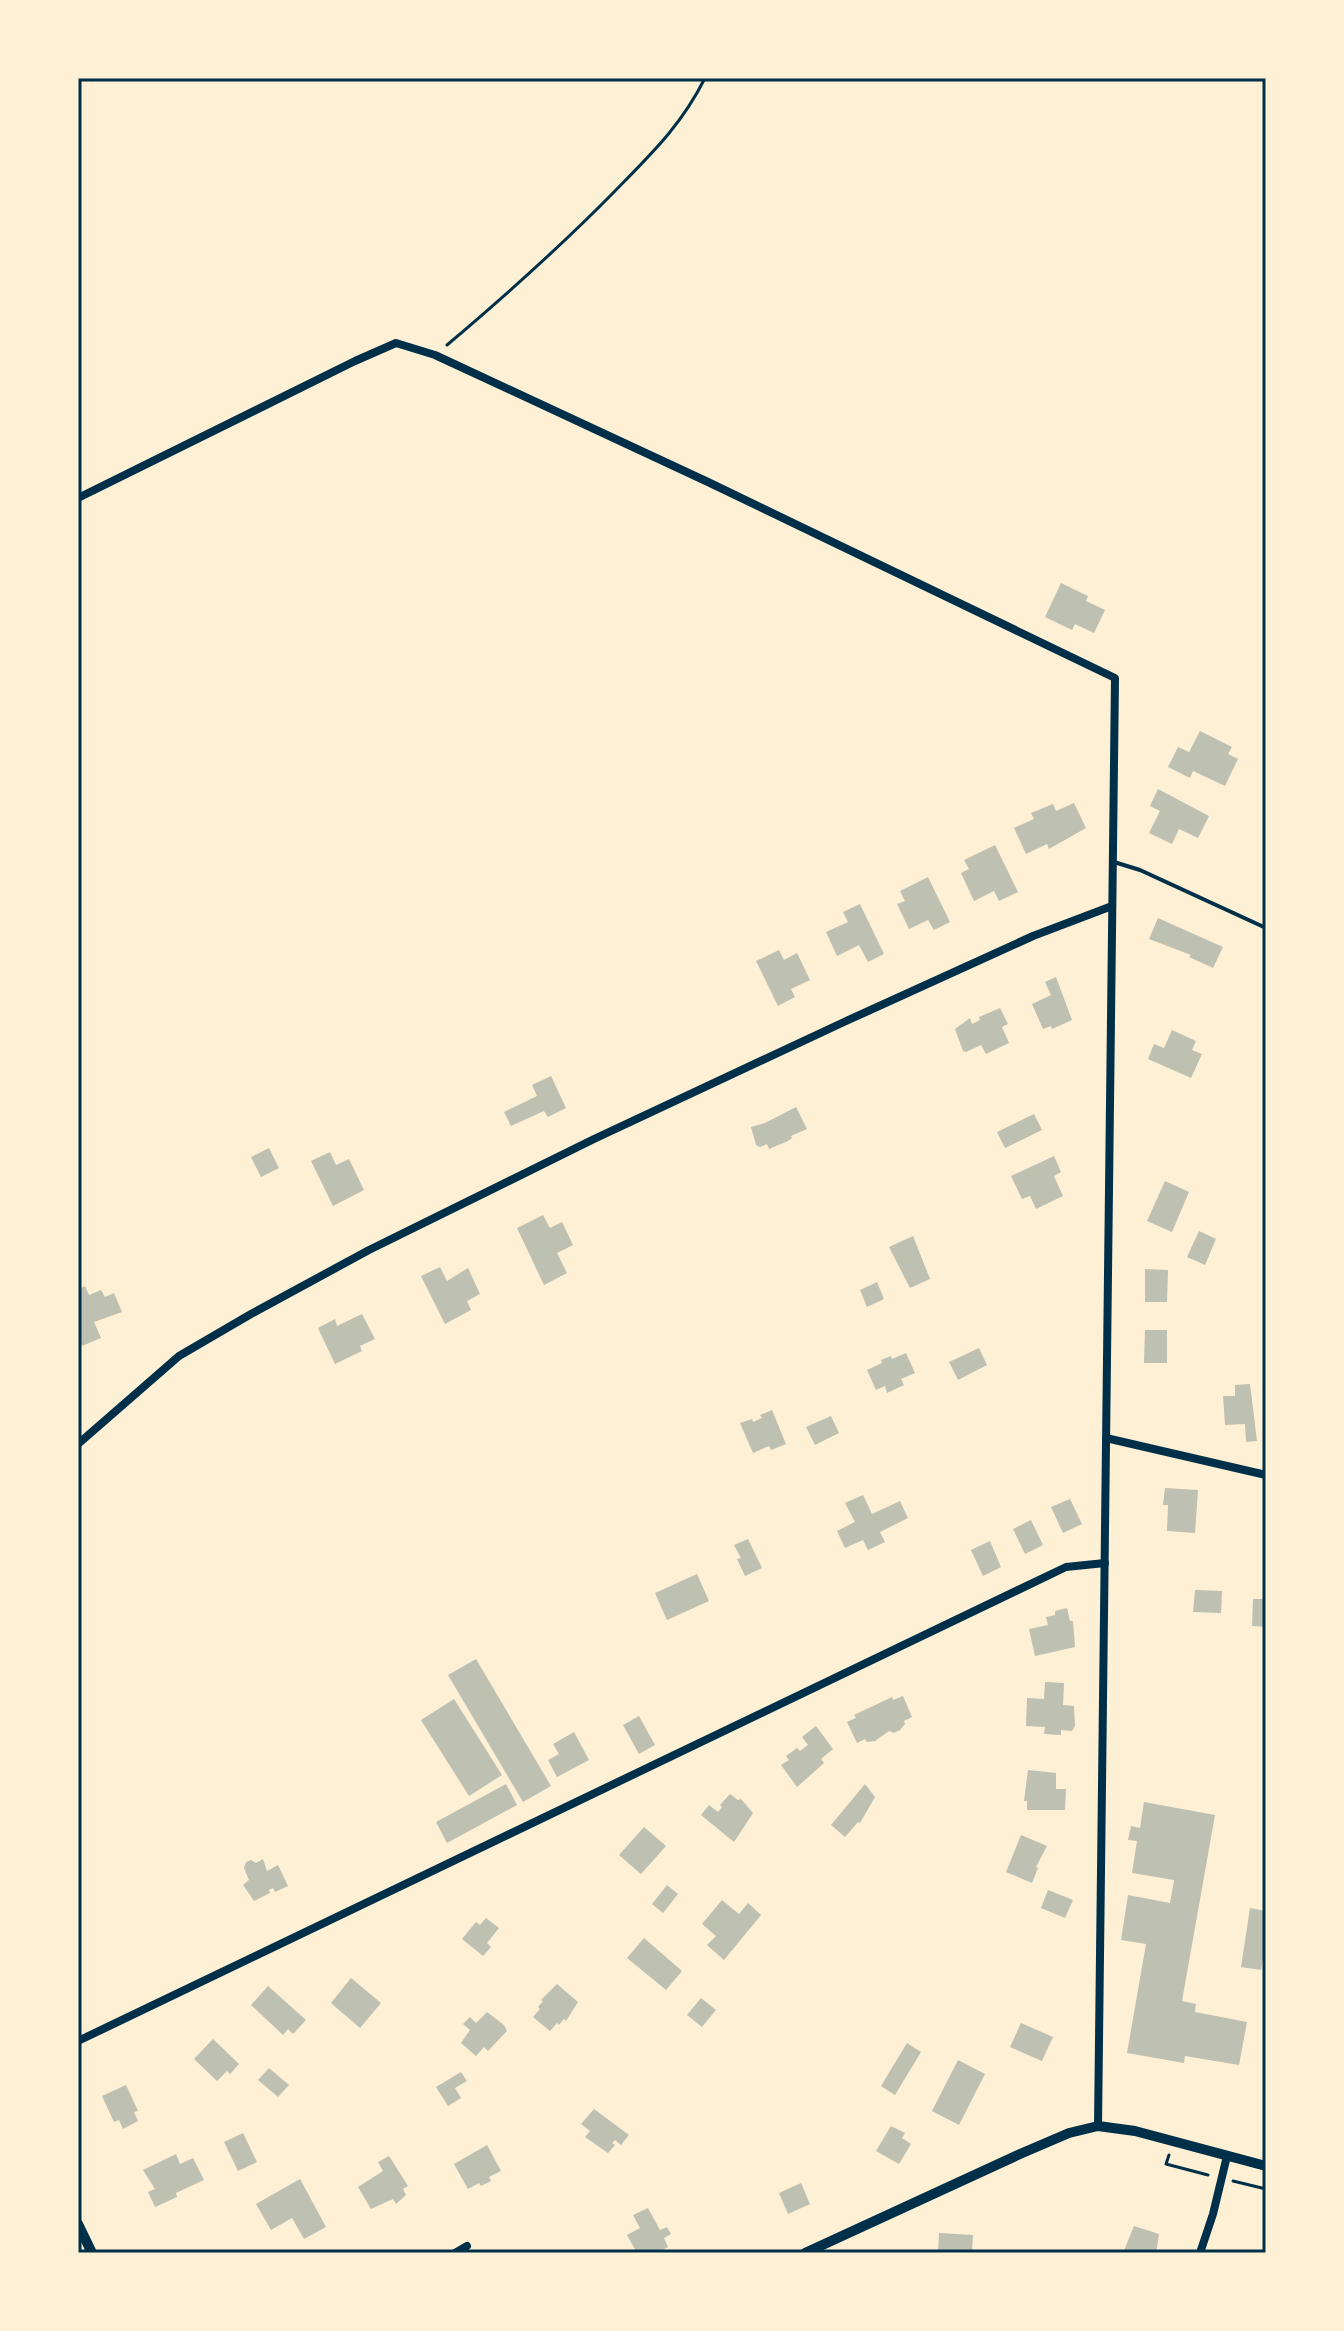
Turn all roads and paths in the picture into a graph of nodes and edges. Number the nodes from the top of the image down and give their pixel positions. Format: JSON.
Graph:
{"nodes":[{"id":1,"x":705,"y":78,"type":"edge"},
{"id":2,"x":435,"y":355,"type":"junction"},
{"id":3,"x":78,"y":498,"type":"edge"},
{"id":4,"x":1112,"y":862,"type":"junction"},
{"id":5,"x":1112,"y":906,"type":"junction"},
{"id":6,"x":1266,"y":928,"type":"edge"},
{"id":7,"x":1106,"y":1438,"type":"junction"},
{"id":8,"x":78,"y":1444,"type":"edge"},
{"id":9,"x":1266,"y":1475,"type":"edge"},
{"id":10,"x":1105,"y":1563,"type":"junction"},
{"id":11,"x":78,"y":2041,"type":"edge"},
{"id":12,"x":1098,"y":2126,"type":"junction"},
{"id":13,"x":1170,"y":2151,"type":"dead end"},
{"id":14,"x":1227,"y":2156,"type":"junction"},
{"id":15,"x":1266,"y":2166,"type":"edge"},
{"id":16,"x":1210,"y":2175,"type":"dead end"},
{"id":17,"x":1233,"y":2181,"type":"dead end"},
{"id":18,"x":1266,"y":2189,"type":"edge"},
{"id":19,"x":78,"y":2224,"type":"edge"},
{"id":20,"x":467,"y":2246,"type":"dead end"},
{"id":21,"x":92,"y":2253,"type":"edge"},
{"id":22,"x":455,"y":2253,"type":"edge"},
{"id":23,"x":805,"y":2253,"type":"edge"},
{"id":24,"x":1200,"y":2253,"type":"edge"}],
"edges":[{"from":1,"to":2,"type":"path"},
{"from":2,"to":3,"type":"street"},
{"from":2,"to":4,"type":"street"},
{"from":4,"to":5,"type":"street"},
{"from":4,"to":6,"type":"lane"},
{"from":5,"to":7,"type":"street"},
{"from":5,"to":8,"type":"street"},
{"from":7,"to":9,"type":"street"},
{"from":7,"to":10,"type":"street"},
{"from":10,"to":11,"type":"street"},
{"from":10,"to":12,"type":"street"},
{"from":12,"to":14,"type":"street"},
{"from":12,"to":23,"type":"street"},
{"from":13,"to":16,"type":"path"},
{"from":14,"to":15,"type":"street"},
{"from":14,"to":24,"type":"street"},
{"from":17,"to":18,"type":"path"},
{"from":19,"to":21,"type":"street"},
{"from":20,"to":22,"type":"street"}]}
